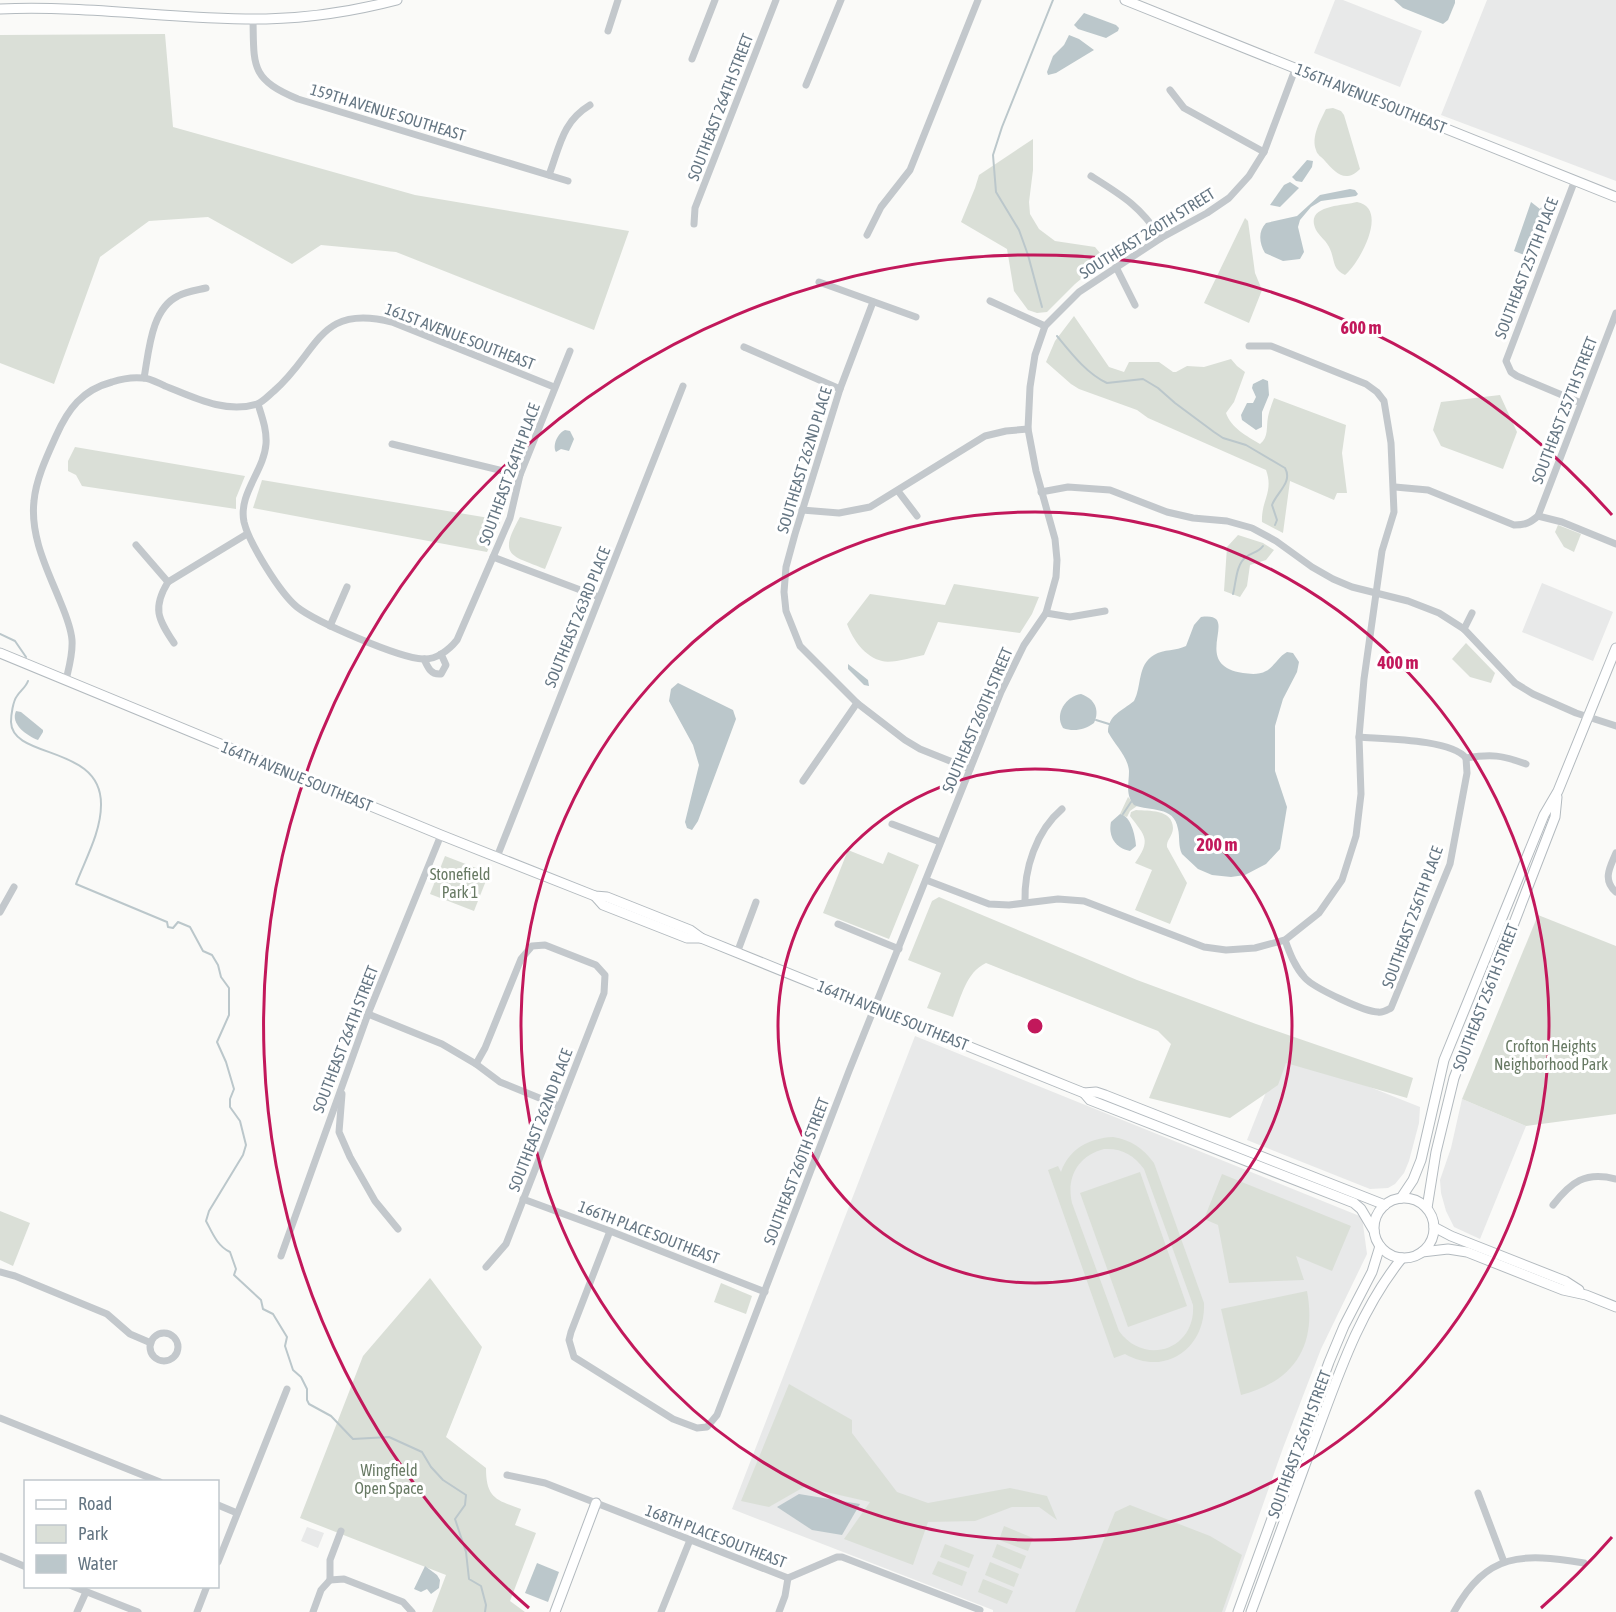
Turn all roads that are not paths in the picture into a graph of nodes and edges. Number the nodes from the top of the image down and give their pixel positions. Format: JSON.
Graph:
{"nodes":[{"id":1,"x":397,"y":0,"type":"edge"},
{"id":2,"x":618,"y":0,"type":"edge"},
{"id":3,"x":715,"y":0,"type":"edge"},
{"id":4,"x":776,"y":0,"type":"edge"},
{"id":5,"x":841,"y":0,"type":"edge"},
{"id":6,"x":978,"y":0,"type":"edge"},
{"id":7,"x":1125,"y":0,"type":"edge"},
{"id":8,"x":0,"y":9,"type":"edge"},
{"id":9,"x":253,"y":19,"type":"junction"},
{"id":10,"x":608,"y":31,"type":"dead end"},
{"id":11,"x":692,"y":59,"type":"dead end"},
{"id":12,"x":1296,"y":68,"type":"junction"},
{"id":13,"x":806,"y":85,"type":"dead end"},
{"id":14,"x":1170,"y":90,"type":"dead end"},
{"id":15,"x":590,"y":105,"type":"dead end"},
{"id":16,"x":1264,"y":152,"type":"junction"},
{"id":17,"x":549,"y":175,"type":"junction"},
{"id":18,"x":1091,"y":176,"type":"dead end"},
{"id":19,"x":1575,"y":180,"type":"junction"},
{"id":20,"x":568,"y":181,"type":"dead end"},
{"id":21,"x":1616,"y":196,"type":"edge"},
{"id":22,"x":694,"y":224,"type":"dead end"},
{"id":23,"x":867,"y":235,"type":"dead end"},
{"id":24,"x":1161,"y":238,"type":"junction"},
{"id":25,"x":1116,"y":267,"type":"junction"},
{"id":26,"x":819,"y":282,"type":"dead end"},
{"id":27,"x":206,"y":288,"type":"dead end"},
{"id":28,"x":990,"y":301,"type":"dead end"},
{"id":29,"x":873,"y":302,"type":"junction"},
{"id":30,"x":1135,"y":305,"type":"dead end"},
{"id":31,"x":1616,"y":313,"type":"edge"},
{"id":32,"x":916,"y":317,"type":"dead end"},
{"id":33,"x":1046,"y":326,"type":"junction"},
{"id":34,"x":744,"y":346,"type":"dead end"},
{"id":35,"x":1249,"y":346,"type":"dead end"},
{"id":36,"x":570,"y":351,"type":"dead end"},
{"id":37,"x":144,"y":378,"type":"junction"},
{"id":38,"x":683,"y":386,"type":"dead end"},
{"id":39,"x":554,"y":387,"type":"junction"},
{"id":40,"x":840,"y":389,"type":"junction"},
{"id":41,"x":1581,"y":403,"type":"junction"},
{"id":42,"x":258,"y":404,"type":"junction"},
{"id":43,"x":1028,"y":429,"type":"junction"},
{"id":44,"x":392,"y":444,"type":"dead end"},
{"id":45,"x":519,"y":475,"type":"junction"},
{"id":46,"x":1395,"y":487,"type":"junction"},
{"id":47,"x":898,"y":491,"type":"junction"},
{"id":48,"x":1041,"y":492,"type":"junction"},
{"id":49,"x":802,"y":510,"type":"junction"},
{"id":50,"x":917,"y":516,"type":"dead end"},
{"id":51,"x":1538,"y":516,"type":"junction"},
{"id":52,"x":247,"y":534,"type":"junction"},
{"id":53,"x":1616,"y":544,"type":"edge"},
{"id":54,"x":136,"y":545,"type":"dead end"},
{"id":55,"x":493,"y":557,"type":"junction"},
{"id":56,"x":168,"y":582,"type":"junction"},
{"id":57,"x":347,"y":587,"type":"dead end"},
{"id":58,"x":1374,"y":593,"type":"junction"},
{"id":59,"x":599,"y":597,"type":"junction"},
{"id":60,"x":1104,"y":611,"type":"dead end"},
{"id":61,"x":1046,"y":613,"type":"junction"},
{"id":62,"x":1472,"y":613,"type":"dead end"},
{"id":63,"x":330,"y":626,"type":"junction"},
{"id":64,"x":1464,"y":629,"type":"junction"},
{"id":65,"x":174,"y":643,"type":"dead end"},
{"id":66,"x":1616,"y":648,"type":"edge"},
{"id":67,"x":0,"y":653,"type":"edge"},
{"id":68,"x":441,"y":654,"type":"junction"},
{"id":69,"x":426,"y":659,"type":"junction"},
{"id":70,"x":66,"y":680,"type":"junction"},
{"id":71,"x":857,"y":703,"type":"junction"},
{"id":72,"x":1588,"y":717,"type":"junction"},
{"id":73,"x":1616,"y":726,"type":"edge"},
{"id":74,"x":1359,"y":736,"type":"junction"},
{"id":75,"x":1466,"y":758,"type":"junction"},
{"id":76,"x":1526,"y":764,"type":"dead end"},
{"id":77,"x":970,"y":769,"type":"junction"},
{"id":78,"x":803,"y":781,"type":"dead end"},
{"id":79,"x":1558,"y":791,"type":"junction"},
{"id":80,"x":1062,"y":809,"type":"dead end"},
{"id":81,"x":892,"y":824,"type":"dead end"},
{"id":82,"x":441,"y":835,"type":"junction"},
{"id":83,"x":940,"y":842,"type":"junction"},
{"id":84,"x":1616,"y":853,"type":"edge"},
{"id":85,"x":497,"y":857,"type":"junction"},
{"id":86,"x":926,"y":880,"type":"junction"},
{"id":87,"x":14,"y":887,"type":"dead end"},
{"id":88,"x":1614,"y":890,"type":"edge"},
{"id":89,"x":756,"y":902,"type":"dead end"},
{"id":90,"x":1025,"y":902,"type":"junction"},
{"id":91,"x":0,"y":912,"type":"edge"},
{"id":92,"x":838,"y":924,"type":"dead end"},
{"id":93,"x":1285,"y":940,"type":"junction"},
{"id":94,"x":898,"y":949,"type":"junction"},
{"id":95,"x":737,"y":953,"type":"junction"},
{"id":96,"x":875,"y":1008,"type":"junction"},
{"id":97,"x":368,"y":1014,"type":"junction"},
{"id":98,"x":476,"y":1064,"type":"junction"},
{"id":99,"x":344,"y":1077,"type":"junction"},
{"id":100,"x":1084,"y":1093,"type":"junction"},
{"id":101,"x":559,"y":1106,"type":"junction"},
{"id":102,"x":1616,"y":1179,"type":"edge"},
{"id":103,"x":1401,"y":1198,"type":"junction"},
{"id":104,"x":523,"y":1199,"type":"junction"},
{"id":105,"x":1385,"y":1205,"type":"junction"},
{"id":106,"x":1553,"y":1205,"type":"dead end"},
{"id":107,"x":1427,"y":1208,"type":"junction"},
{"id":108,"x":1434,"y":1227,"type":"junction"},
{"id":109,"x":398,"y":1229,"type":"dead end"},
{"id":110,"x":610,"y":1231,"type":"junction"},
{"id":111,"x":1374,"y":1231,"type":"junction"},
{"id":112,"x":1380,"y":1246,"type":"junction"},
{"id":113,"x":1422,"y":1252,"type":"junction"},
{"id":114,"x":281,"y":1256,"type":"dead end"},
{"id":115,"x":1402,"y":1258,"type":"junction"},
{"id":116,"x":486,"y":1267,"type":"dead end"},
{"id":117,"x":0,"y":1272,"type":"edge"},
{"id":118,"x":765,"y":1292,"type":"junction"},
{"id":119,"x":1586,"y":1295,"type":"junction"},
{"id":120,"x":1616,"y":1307,"type":"edge"},
{"id":121,"x":151,"y":1342,"type":"junction"},
{"id":122,"x":287,"y":1389,"type":"dead end"},
{"id":123,"x":1313,"y":1403,"type":"junction"},
{"id":124,"x":0,"y":1418,"type":"edge"},
{"id":125,"x":1321,"y":1421,"type":"junction"},
{"id":126,"x":507,"y":1475,"type":"dead end"},
{"id":127,"x":155,"y":1480,"type":"edge"},
{"id":128,"x":1478,"y":1493,"type":"dead end"},
{"id":129,"x":597,"y":1503,"type":"junction"},
{"id":130,"x":219,"y":1505,"type":"edge"},
{"id":131,"x":237,"y":1513,"type":"junction"},
{"id":132,"x":341,"y":1531,"type":"dead end"},
{"id":133,"x":690,"y":1540,"type":"junction"},
{"id":134,"x":0,"y":1556,"type":"edge"},
{"id":135,"x":219,"y":1559,"type":"edge"},
{"id":136,"x":1504,"y":1562,"type":"junction"},
{"id":137,"x":1584,"y":1563,"type":"dead end"},
{"id":138,"x":24,"y":1566,"type":"edge"},
{"id":139,"x":788,"y":1578,"type":"junction"},
{"id":140,"x":330,"y":1580,"type":"junction"},
{"id":141,"x":75,"y":1588,"type":"edge"},
{"id":142,"x":207,"y":1588,"type":"edge"},
{"id":143,"x":86,"y":1592,"type":"junction"},
{"id":144,"x":980,"y":1611,"type":"edge"},
{"id":145,"x":77,"y":1612,"type":"edge"},
{"id":146,"x":138,"y":1612,"type":"edge"},
{"id":147,"x":197,"y":1612,"type":"edge"},
{"id":148,"x":313,"y":1612,"type":"edge"},
{"id":149,"x":412,"y":1612,"type":"edge"},
{"id":150,"x":555,"y":1612,"type":"edge"},
{"id":151,"x":661,"y":1612,"type":"edge"},
{"id":152,"x":779,"y":1612,"type":"edge"},
{"id":153,"x":1238,"y":1612,"type":"edge"},
{"id":154,"x":1251,"y":1612,"type":"edge"},
{"id":155,"x":1454,"y":1612,"type":"edge"}],
"edges":[{"from":1,"to":9,"type":"street"},
{"from":2,"to":10,"type":"street"},
{"from":3,"to":11,"type":"street"},
{"from":4,"to":22,"type":"street","name":"SOUTHEAST 264TH STREET"},
{"from":5,"to":13,"type":"street"},
{"from":6,"to":23,"type":"street"},
{"from":7,"to":12,"type":"street","name":"156TH AVENUE SOUTHEAST"},
{"from":8,"to":9,"type":"street"},
{"from":9,"to":17,"type":"street","name":"159TH AVENUE SOUTHEAST"},
{"from":12,"to":16,"type":"street","name":"SOUTHEAST 260TH STREET"},
{"from":12,"to":19,"type":"street","name":"156TH AVENUE SOUTHEAST"},
{"from":14,"to":16,"type":"street"},
{"from":15,"to":17,"type":"street"},
{"from":16,"to":24,"type":"street","name":"SOUTHEAST 260TH STREET"},
{"from":17,"to":20,"type":"street","name":"159TH AVENUE SOUTHEAST"},
{"from":18,"to":24,"type":"street"},
{"from":19,"to":21,"type":"street","name":"156TH AVENUE SOUTHEAST"},
{"from":19,"to":41,"type":"street","name":"SOUTHEAST 257TH PLACE"},
{"from":24,"to":25,"type":"street","name":"SOUTHEAST 260TH STREET"},
{"from":25,"to":30,"type":"street"},
{"from":25,"to":33,"type":"street","name":"SOUTHEAST 260TH STREET"},
{"from":26,"to":29,"type":"street"},
{"from":27,"to":37,"type":"street"},
{"from":28,"to":33,"type":"street"},
{"from":29,"to":32,"type":"street"},
{"from":29,"to":40,"type":"street","name":"SOUTHEAST 262ND PLACE"},
{"from":31,"to":41,"type":"street","name":"SOUTHEAST 257TH STREET"},
{"from":33,"to":43,"type":"street","name":"SOUTHEAST 260TH STREET"},
{"from":34,"to":40,"type":"street"},
{"from":35,"to":46,"type":"street"},
{"from":36,"to":39,"type":"street","name":"SOUTHEAST 264TH PLACE"},
{"from":37,"to":42,"type":"street"},
{"from":37,"to":70,"type":"street"},
{"from":38,"to":59,"type":"street","name":"SOUTHEAST 263RD PLACE"},
{"from":39,"to":42,"type":"street","name":"161ST AVENUE SOUTHEAST"},
{"from":39,"to":45,"type":"street","name":"SOUTHEAST 264TH PLACE"},
{"from":40,"to":49,"type":"street","name":"SOUTHEAST 262ND PLACE"},
{"from":41,"to":51,"type":"street","name":"SOUTHEAST 257TH STREET"},
{"from":42,"to":52,"type":"street"},
{"from":43,"to":47,"type":"street"},
{"from":43,"to":48,"type":"street","name":"SOUTHEAST 260TH STREET"},
{"from":44,"to":45,"type":"street"},
{"from":45,"to":55,"type":"street","name":"SOUTHEAST 264TH PLACE"},
{"from":46,"to":51,"type":"street"},
{"from":46,"to":58,"type":"street"},
{"from":47,"to":49,"type":"street"},
{"from":47,"to":50,"type":"street"},
{"from":48,"to":58,"type":"street"},
{"from":48,"to":61,"type":"street","name":"SOUTHEAST 260TH STREET"},
{"from":49,"to":71,"type":"street","name":"SOUTHEAST 262ND PLACE"},
{"from":51,"to":53,"type":"street"},
{"from":52,"to":56,"type":"street"},
{"from":52,"to":63,"type":"street"},
{"from":54,"to":56,"type":"street"},
{"from":55,"to":59,"type":"street"},
{"from":55,"to":68,"type":"street","name":"SOUTHEAST 264TH PLACE"},
{"from":56,"to":65,"type":"street"},
{"from":57,"to":63,"type":"street"},
{"from":58,"to":64,"type":"street"},
{"from":58,"to":74,"type":"street"},
{"from":59,"to":85,"type":"street","name":"SOUTHEAST 263RD PLACE"},
{"from":60,"to":61,"type":"street"},
{"from":61,"to":77,"type":"street","name":"SOUTHEAST 260TH STREET"},
{"from":62,"to":64,"type":"street"},
{"from":63,"to":69,"type":"street"},
{"from":64,"to":72,"type":"street"},
{"from":66,"to":72,"type":"street","name":"SOUTHEAST 256TH STREET"},
{"from":67,"to":70,"type":"street","name":"164TH AVENUE SOUTHEAST"},
{"from":68,"to":69,"type":"street","name":"SOUTHEAST 264TH PLACE"},
{"from":68,"to":69,"type":"street"},
{"from":70,"to":82,"type":"street","name":"164TH AVENUE SOUTHEAST"},
{"from":71,"to":77,"type":"street","name":"SOUTHEAST 262ND PLACE"},
{"from":71,"to":78,"type":"street"},
{"from":72,"to":73,"type":"street"},
{"from":72,"to":79,"type":"street","name":"SOUTHEAST 256TH STREET"},
{"from":74,"to":75,"type":"street"},
{"from":74,"to":93,"type":"street"},
{"from":75,"to":76,"type":"street"},
{"from":75,"to":93,"type":"street","name":"SOUTHEAST 256TH PLACE"},
{"from":77,"to":83,"type":"street","name":"SOUTHEAST 260TH STREET"},
{"from":79,"to":103,"type":"street","name":"SOUTHEAST 256TH STREET"},
{"from":79,"to":107,"type":"street","name":"SOUTHEAST 256TH STREET"},
{"from":80,"to":90,"type":"street"},
{"from":81,"to":83,"type":"street"},
{"from":82,"to":85,"type":"street","name":"164TH AVENUE SOUTHEAST"},
{"from":82,"to":97,"type":"street","name":"SOUTHEAST 264TH STREET"},
{"from":83,"to":86,"type":"street","name":"SOUTHEAST 260TH STREET"},
{"from":84,"to":88,"type":"street"},
{"from":85,"to":95,"type":"street","name":"164TH AVENUE SOUTHEAST"},
{"from":86,"to":90,"type":"street"},
{"from":86,"to":94,"type":"street","name":"SOUTHEAST 260TH STREET"},
{"from":87,"to":91,"type":"street"},
{"from":89,"to":95,"type":"street"},
{"from":90,"to":93,"type":"street"},
{"from":92,"to":94,"type":"street"},
{"from":94,"to":96,"type":"street","name":"SOUTHEAST 260TH STREET"},
{"from":95,"to":96,"type":"street","name":"164TH AVENUE SOUTHEAST"},
{"from":96,"to":100,"type":"street","name":"164TH AVENUE SOUTHEAST"},
{"from":96,"to":118,"type":"street","name":"SOUTHEAST 260TH STREET"},
{"from":97,"to":98,"type":"street"},
{"from":97,"to":99,"type":"street","name":"SOUTHEAST 264TH STREET"},
{"from":98,"to":101,"type":"street"},
{"from":98,"to":101,"type":"street","name":"SOUTHEAST 262ND PLACE"},
{"from":99,"to":109,"type":"street"},
{"from":99,"to":114,"type":"street","name":"SOUTHEAST 264TH STREET"},
{"from":100,"to":105,"type":"street","name":"164TH AVENUE SOUTHEAST"},
{"from":100,"to":111,"type":"street","name":"164TH AVENUE SOUTHEAST"},
{"from":101,"to":104,"type":"street","name":"SOUTHEAST 262ND PLACE"},
{"from":102,"to":106,"type":"street"},
{"from":103,"to":105,"type":"street"},
{"from":103,"to":107,"type":"street"},
{"from":104,"to":110,"type":"street","name":"166TH PLACE SOUTHEAST"},
{"from":104,"to":116,"type":"street","name":"SOUTHEAST 262ND PLACE"},
{"from":105,"to":111,"type":"street"},
{"from":107,"to":108,"type":"street"},
{"from":108,"to":113,"type":"street"},
{"from":108,"to":119,"type":"street"},
{"from":110,"to":118,"type":"street","name":"166TH PLACE SOUTHEAST"},
{"from":110,"to":118,"type":"street","name":"SOUTHEAST 260TH STREET"},
{"from":111,"to":112,"type":"street"},
{"from":112,"to":115,"type":"street"},
{"from":112,"to":123,"type":"street","name":"SOUTHEAST 256TH STREET"},
{"from":113,"to":115,"type":"street"},
{"from":113,"to":119,"type":"street"},
{"from":115,"to":125,"type":"street","name":"SOUTHEAST 256TH STREET"},
{"from":117,"to":121,"type":"street"},
{"from":119,"to":120,"type":"street"},
{"from":121,"to":121,"type":"street"},
{"from":122,"to":131,"type":"street"},
{"from":123,"to":125,"type":"street"},
{"from":123,"to":153,"type":"street","name":"SOUTHEAST 256TH STREET"},
{"from":124,"to":127,"type":"street"},
{"from":125,"to":154,"type":"street","name":"SOUTHEAST 256TH STREET"},
{"from":126,"to":129,"type":"street","name":"168TH PLACE SOUTHEAST"},
{"from":128,"to":136,"type":"street"},
{"from":129,"to":133,"type":"street","name":"168TH PLACE SOUTHEAST"},
{"from":129,"to":150,"type":"street"},
{"from":130,"to":131,"type":"street"},
{"from":131,"to":135,"type":"street"},
{"from":132,"to":140,"type":"street"},
{"from":133,"to":139,"type":"street","name":"168TH PLACE SOUTHEAST"},
{"from":133,"to":151,"type":"street"},
{"from":134,"to":138,"type":"street"},
{"from":136,"to":137,"type":"street"},
{"from":136,"to":155,"type":"street"},
{"from":139,"to":144,"type":"street","name":"168TH PLACE SOUTHEAST"},
{"from":139,"to":152,"type":"street"},
{"from":140,"to":148,"type":"street"},
{"from":140,"to":149,"type":"street"},
{"from":141,"to":143,"type":"street"},
{"from":142,"to":147,"type":"street"},
{"from":143,"to":145,"type":"street"},
{"from":143,"to":146,"type":"street"}]}
